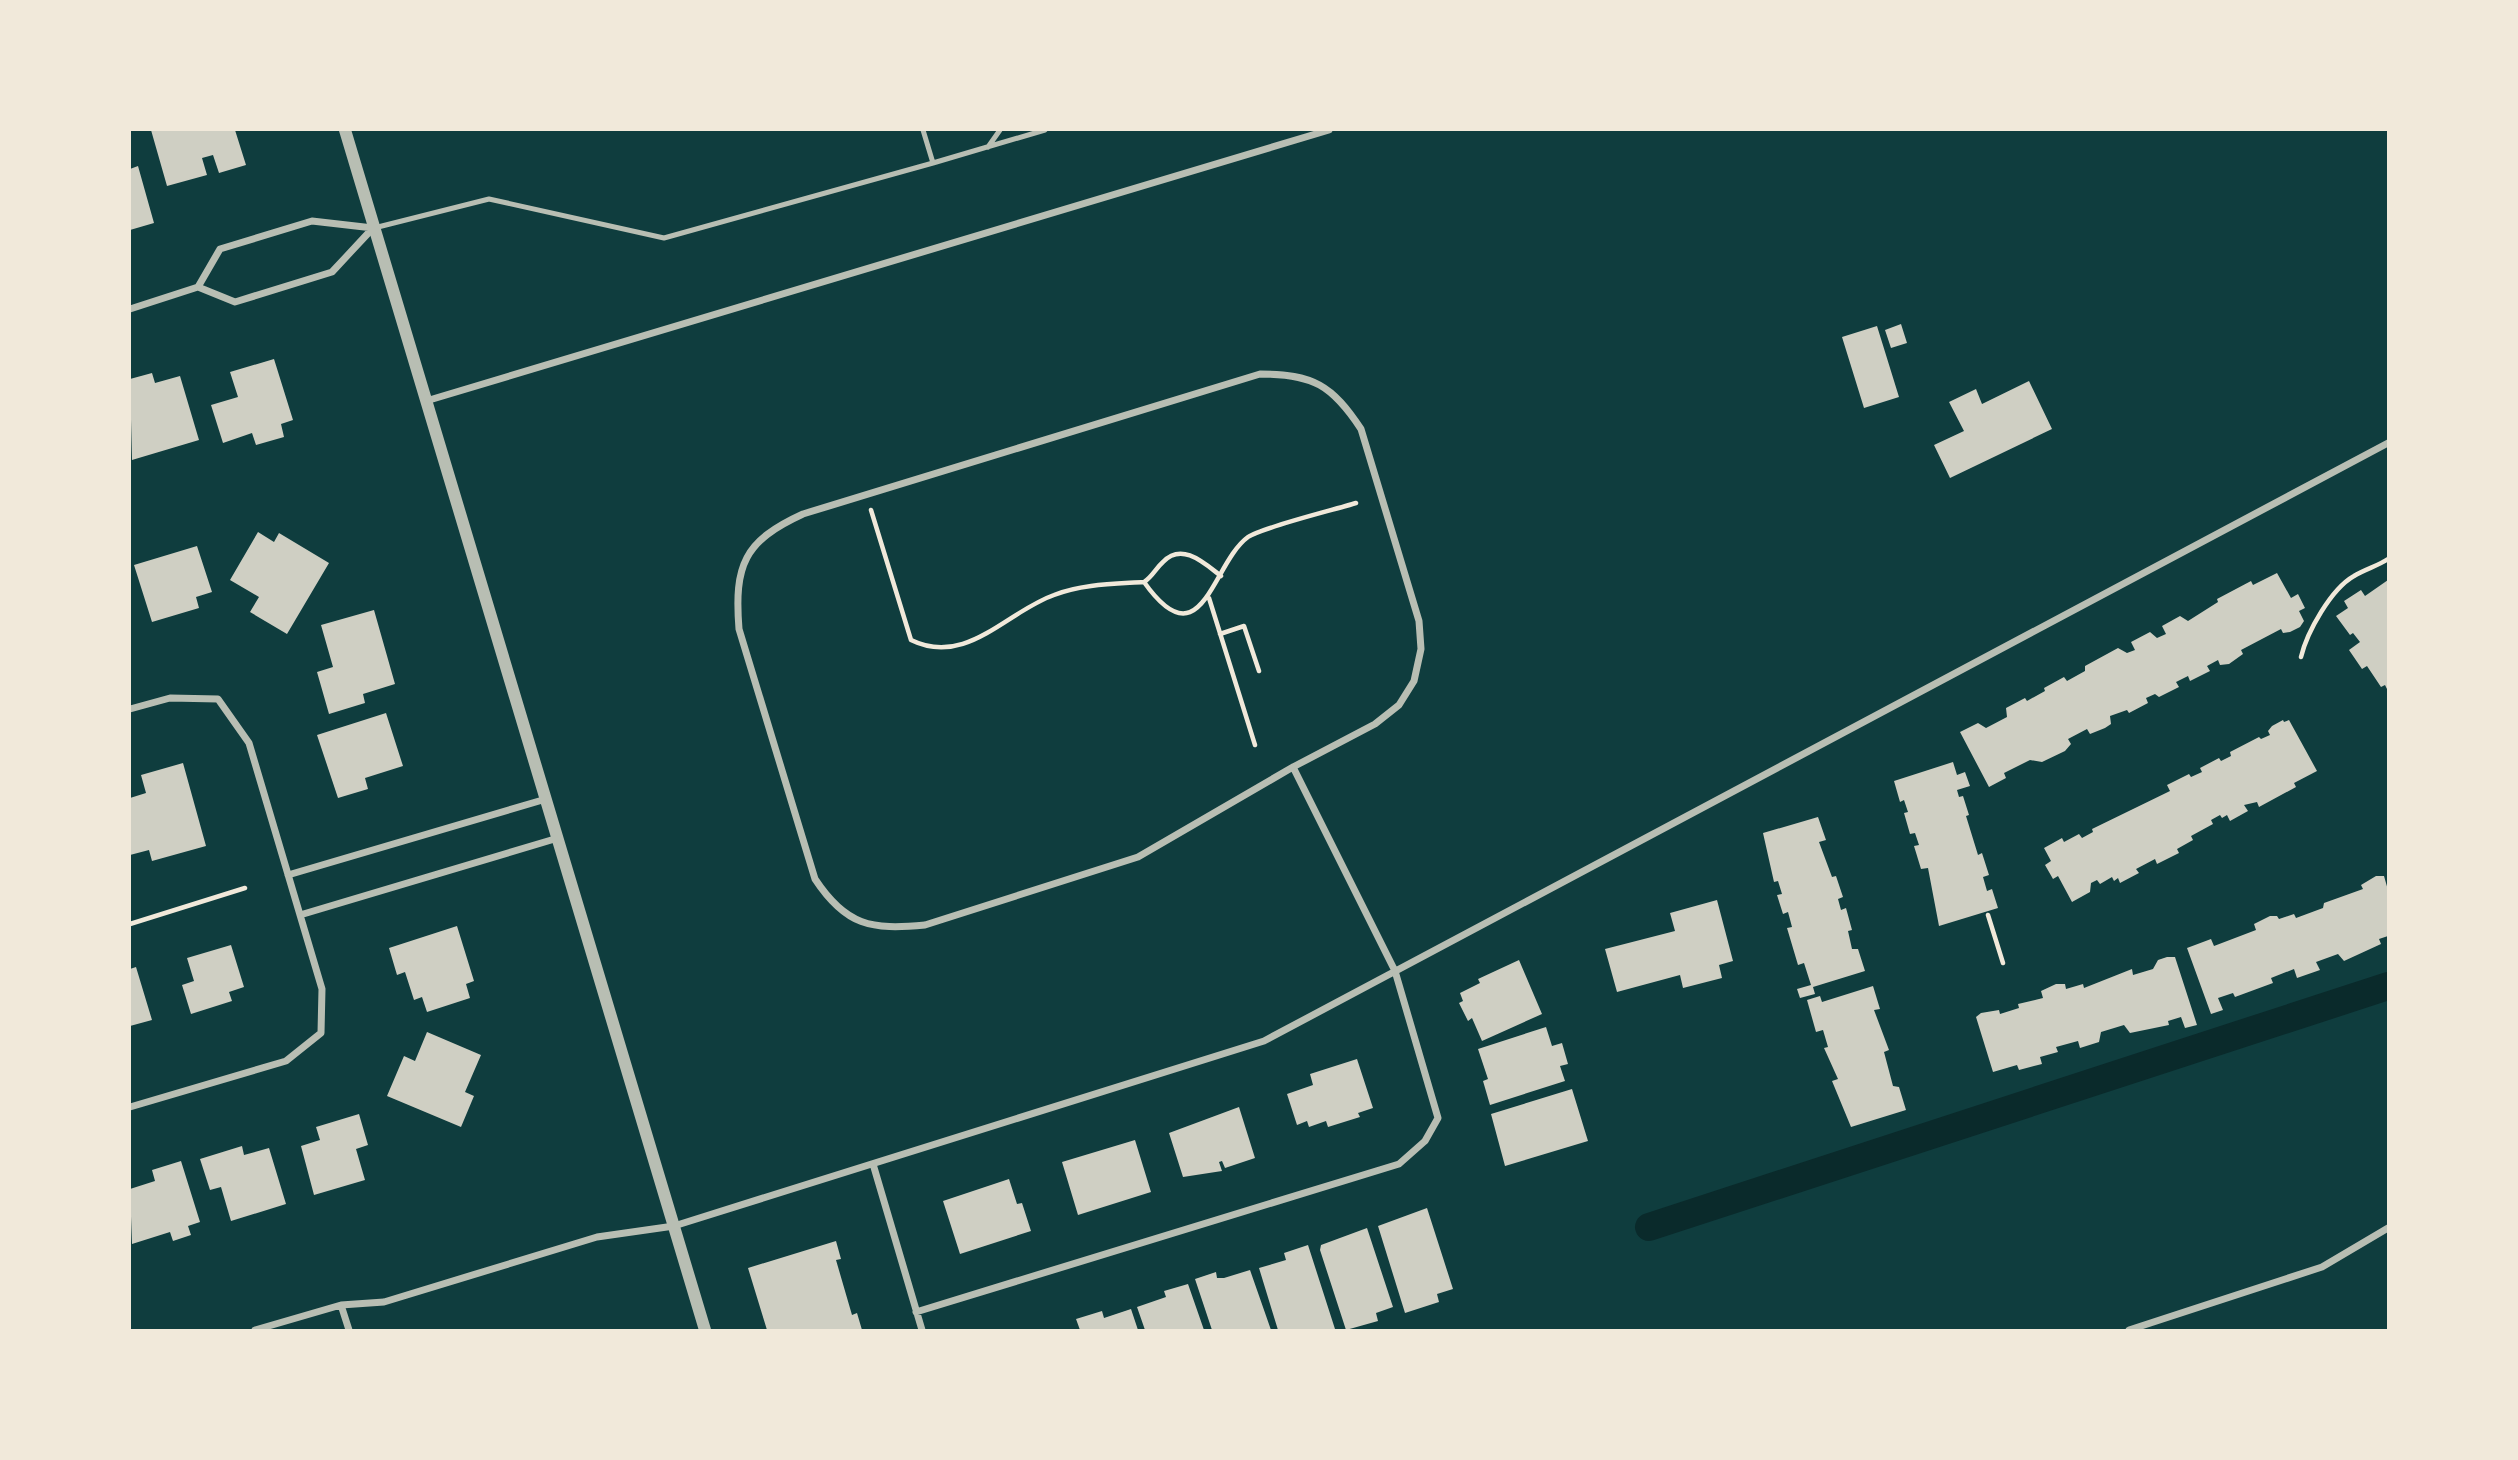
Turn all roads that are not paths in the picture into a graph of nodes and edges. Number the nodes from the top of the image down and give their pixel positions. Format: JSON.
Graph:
{"nodes":[{"id":1,"x":345,"y":130,"type":"edge"},
{"id":2,"x":923,"y":130,"type":"edge"},
{"id":3,"x":999,"y":130,"type":"edge"},
{"id":4,"x":1045,"y":130,"type":"edge"},
{"id":5,"x":1329,"y":130,"type":"edge"},
{"id":6,"x":988,"y":147,"type":"junction"},
{"id":7,"x":933,"y":163,"type":"junction"},
{"id":8,"x":373,"y":228,"type":"junction"},
{"id":9,"x":198,"y":287,"type":"junction"},
{"id":10,"x":130,"y":309,"type":"edge"},
{"id":11,"x":426,"y":401,"type":"junction"},
{"id":12,"x":2389,"y":443,"type":"edge"},
{"id":13,"x":130,"y":709,"type":"edge"},
{"id":14,"x":1293,"y":767,"type":"junction"},
{"id":15,"x":546,"y":799,"type":"junction"},
{"id":16,"x":558,"y":838,"type":"junction"},
{"id":17,"x":288,"y":876,"type":"junction"},
{"id":18,"x":300,"y":915,"type":"junction"},
{"id":19,"x":1395,"y":971,"type":"junction"},
{"id":20,"x":130,"y":1107,"type":"edge"},
{"id":21,"x":873,"y":1164,"type":"junction"},
{"id":22,"x":674,"y":1226,"type":"junction"},
{"id":23,"x":2389,"y":1228,"type":"edge"},
{"id":24,"x":341,"y":1305,"type":"junction"},
{"id":25,"x":916,"y":1312,"type":"junction"},
{"id":26,"x":255,"y":1331,"type":"edge"},
{"id":27,"x":349,"y":1331,"type":"edge"},
{"id":28,"x":705,"y":1331,"type":"edge"},
{"id":29,"x":922,"y":1331,"type":"edge"},
{"id":30,"x":2129,"y":1331,"type":"edge"}],
"edges":[{"from":1,"to":8,"type":"street"},
{"from":2,"to":7,"type":"lane"},
{"from":3,"to":6,"type":"lane"},
{"from":4,"to":6,"type":"lane"},
{"from":5,"to":11,"type":"street"},
{"from":6,"to":7,"type":"lane"},
{"from":7,"to":8,"type":"lane"},
{"from":8,"to":9,"type":"street"},
{"from":8,"to":9,"type":"street"},
{"from":8,"to":11,"type":"street"},
{"from":9,"to":10,"type":"street"},
{"from":11,"to":15,"type":"street"},
{"from":12,"to":19,"type":"street"},
{"from":13,"to":17,"type":"street"},
{"from":14,"to":14,"type":"street"},
{"from":14,"to":19,"type":"street"},
{"from":15,"to":16,"type":"street"},
{"from":15,"to":17,"type":"street"},
{"from":16,"to":18,"type":"street"},
{"from":16,"to":22,"type":"street"},
{"from":17,"to":18,"type":"street"},
{"from":18,"to":20,"type":"street"},
{"from":19,"to":21,"type":"street"},
{"from":19,"to":25,"type":"street"},
{"from":21,"to":22,"type":"street"},
{"from":21,"to":25,"type":"street"},
{"from":22,"to":24,"type":"street"},
{"from":22,"to":28,"type":"street"},
{"from":23,"to":30,"type":"street"},
{"from":24,"to":26,"type":"street"},
{"from":24,"to":27,"type":"street"},
{"from":25,"to":29,"type":"street"}]}
